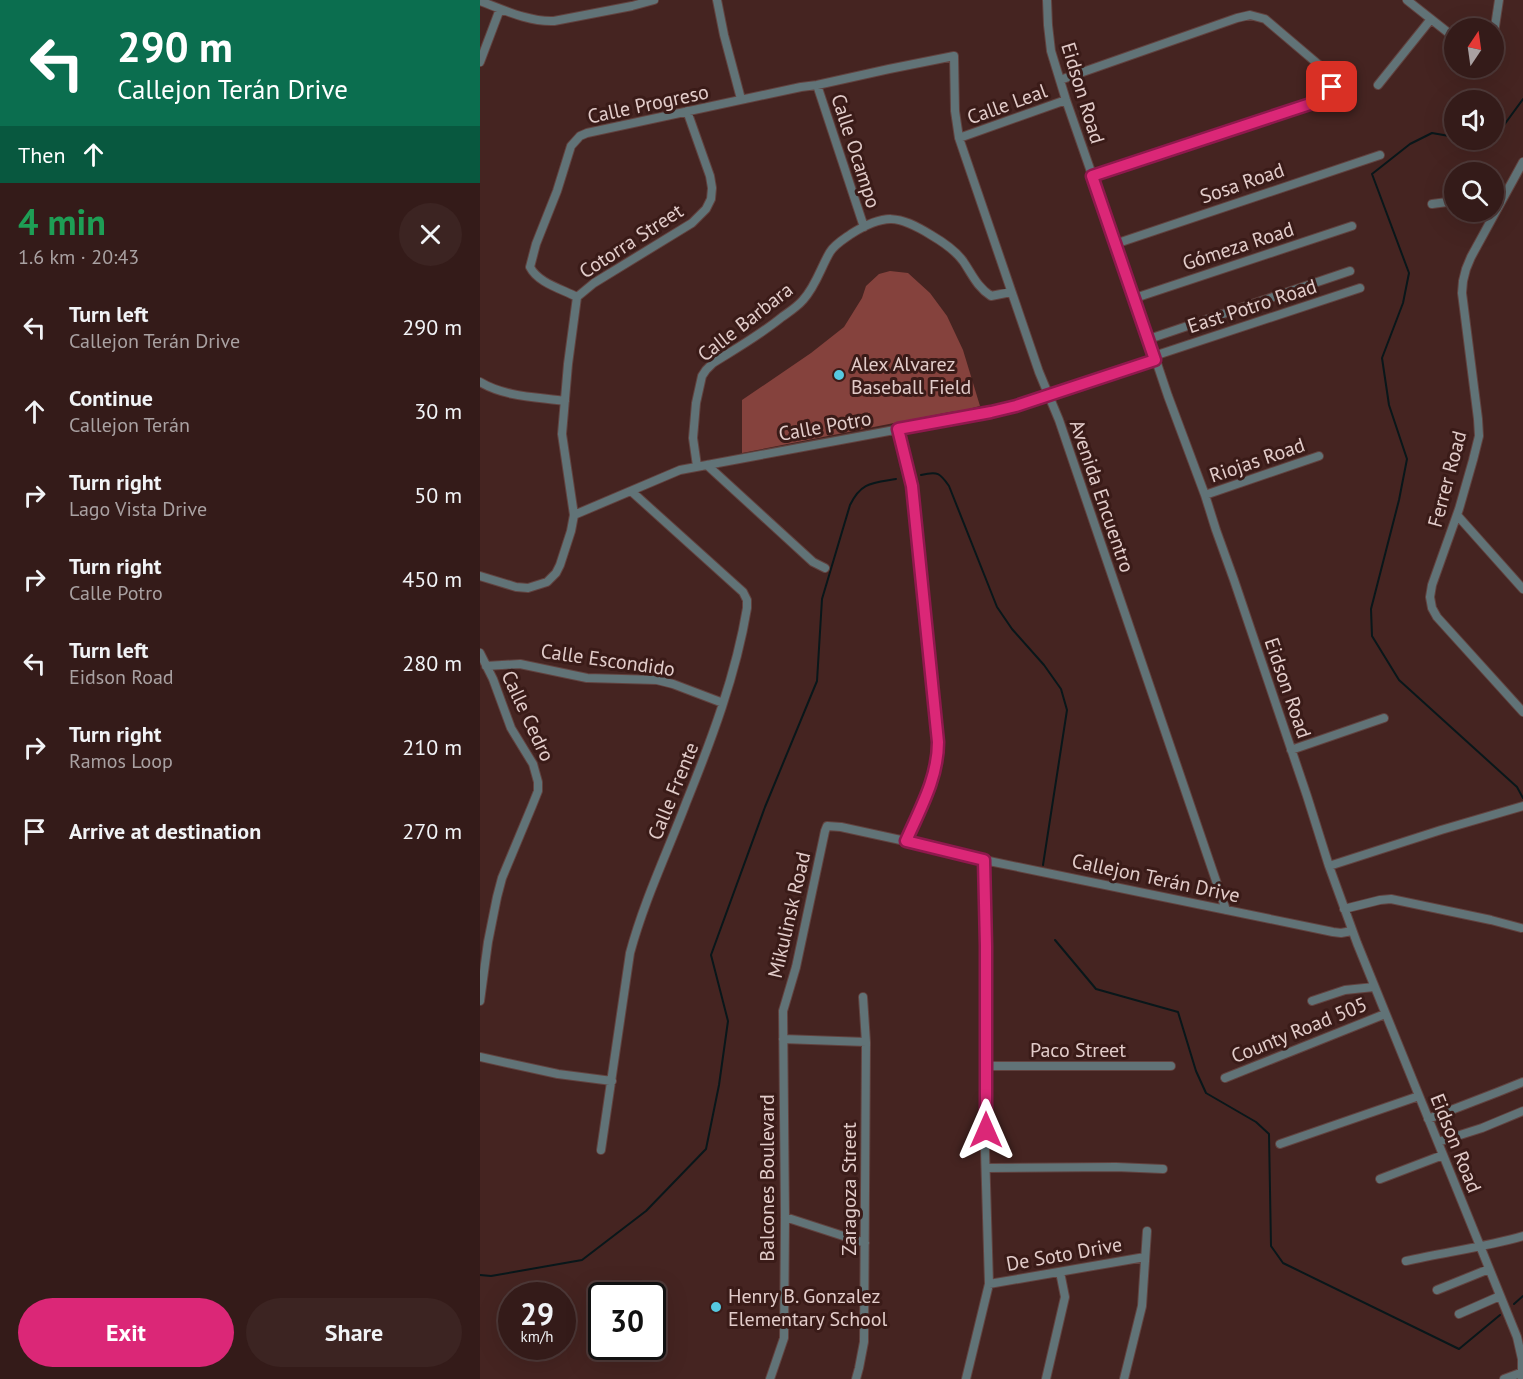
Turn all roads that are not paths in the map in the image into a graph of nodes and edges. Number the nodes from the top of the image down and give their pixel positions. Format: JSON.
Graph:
{"nodes":[{"id":1,"x":654,"y":0,"type":"edge"},
{"id":2,"x":717,"y":0,"type":"edge"},
{"id":3,"x":1047,"y":0,"type":"edge"},
{"id":4,"x":1407,"y":0,"type":"edge"},
{"id":5,"x":1498,"y":0,"type":"edge"},
{"id":6,"x":480,"y":1,"type":"edge"},
{"id":7,"x":500,"y":9,"type":"junction"},
{"id":8,"x":1431,"y":18,"type":"junction"},
{"id":9,"x":1496,"y":18,"type":"edge"},
{"id":10,"x":1444,"y":29,"type":"edge"},
{"id":11,"x":954,"y":56,"type":"joint"},
{"id":12,"x":480,"y":62,"type":"edge"},
{"id":13,"x":1060,"y":80,"type":"junction"},
{"id":14,"x":818,"y":85,"type":"junction"},
{"id":15,"x":1378,"y":85,"type":"dead end"},
{"id":16,"x":741,"y":99,"type":"junction"},
{"id":17,"x":1066,"y":100,"type":"junction"},
{"id":18,"x":687,"y":111,"type":"junction"},
{"id":19,"x":959,"y":138,"type":"junction"},
{"id":20,"x":1380,"y":156,"type":"dead end"},
{"id":21,"x":1523,"y":162,"type":"edge"},
{"id":22,"x":1092,"y":176,"type":"junction"},
{"id":23,"x":1505,"y":194,"type":"joint"},
{"id":24,"x":1444,"y":202,"type":"edge"},
{"id":25,"x":1432,"y":204,"type":"dead end"},
{"id":26,"x":864,"y":226,"type":"junction"},
{"id":27,"x":1352,"y":226,"type":"dead end"},
{"id":28,"x":1115,"y":244,"type":"junction"},
{"id":29,"x":1350,"y":271,"type":"dead end"},
{"id":30,"x":1360,"y":288,"type":"dead end"},
{"id":31,"x":1011,"y":292,"type":"junction"},
{"id":32,"x":577,"y":297,"type":"junction"},
{"id":33,"x":1135,"y":298,"type":"junction"},
{"id":34,"x":1149,"y":339,"type":"junction"},
{"id":35,"x":1155,"y":358,"type":"junction"},
{"id":36,"x":480,"y":382,"type":"edge"},
{"id":37,"x":1050,"y":395,"type":"junction"},
{"id":38,"x":565,"y":401,"type":"junction"},
{"id":39,"x":898,"y":429,"type":"junction"},
{"id":40,"x":1319,"y":456,"type":"dead end"},
{"id":41,"x":702,"y":465,"type":"junction"},
{"id":42,"x":631,"y":491,"type":"junction"},
{"id":43,"x":1205,"y":495,"type":"junction"},
{"id":44,"x":574,"y":515,"type":"junction"},
{"id":45,"x":1457,"y":515,"type":"junction"},
{"id":46,"x":825,"y":568,"type":"dead end"},
{"id":47,"x":480,"y":576,"type":"edge"},
{"id":48,"x":1523,"y":589,"type":"edge"},
{"id":49,"x":480,"y":653,"type":"edge"},
{"id":50,"x":486,"y":666,"type":"junction"},
{"id":51,"x":723,"y":703,"type":"junction"},
{"id":52,"x":1523,"y":712,"type":"edge"},
{"id":53,"x":1384,"y":718,"type":"dead end"},
{"id":54,"x":1292,"y":750,"type":"junction"},
{"id":55,"x":1523,"y":806,"type":"edge"},
{"id":56,"x":827,"y":826,"type":"joint"},
{"id":57,"x":906,"y":841,"type":"junction"},
{"id":58,"x":984,"y":860,"type":"junction"},
{"id":59,"x":1329,"y":866,"type":"junction"},
{"id":60,"x":1344,"y":909,"type":"junction"},
{"id":61,"x":1226,"y":910,"type":"junction"},
{"id":62,"x":1521,"y":928,"type":"dead end"},
{"id":63,"x":1352,"y":931,"type":"junction"},
{"id":64,"x":1374,"y":987,"type":"junction"},
{"id":65,"x":863,"y":997,"type":"dead end"},
{"id":66,"x":480,"y":1001,"type":"edge"},
{"id":67,"x":1312,"y":1001,"type":"dead end"},
{"id":68,"x":783,"y":1011,"type":"joint"},
{"id":69,"x":1385,"y":1014,"type":"junction"},
{"id":70,"x":783,"y":1039,"type":"junction"},
{"id":71,"x":866,"y":1042,"type":"junction"},
{"id":72,"x":480,"y":1058,"type":"edge"},
{"id":73,"x":986,"y":1066,"type":"junction"},
{"id":74,"x":1171,"y":1066,"type":"dead end"},
{"id":75,"x":1225,"y":1078,"type":"dead end"},
{"id":76,"x":612,"y":1081,"type":"junction"},
{"id":77,"x":1523,"y":1082,"type":"edge"},
{"id":78,"x":1419,"y":1096,"type":"junction"},
{"id":79,"x":1523,"y":1110,"type":"edge"},
{"id":80,"x":1428,"y":1119,"type":"junction"},
{"id":81,"x":1438,"y":1142,"type":"junction"},
{"id":82,"x":1280,"y":1144,"type":"dead end"},
{"id":83,"x":601,"y":1150,"type":"dead end"},
{"id":84,"x":1443,"y":1155,"type":"junction"},
{"id":85,"x":986,"y":1168,"type":"junction"},
{"id":86,"x":1163,"y":1169,"type":"dead end"},
{"id":87,"x":1380,"y":1179,"type":"dead end"},
{"id":88,"x":785,"y":1217,"type":"junction"},
{"id":89,"x":1148,"y":1231,"type":"dead end"},
{"id":90,"x":1523,"y":1236,"type":"edge"},
{"id":91,"x":866,"y":1244,"type":"junction"},
{"id":92,"x":1480,"y":1247,"type":"junction"},
{"id":93,"x":1145,"y":1257,"type":"junction"},
{"id":94,"x":1406,"y":1261,"type":"dead end"},
{"id":95,"x":1489,"y":1269,"type":"junction"},
{"id":96,"x":1060,"y":1272,"type":"junction"},
{"id":97,"x":989,"y":1284,"type":"junction"},
{"id":98,"x":1437,"y":1290,"type":"dead end"},
{"id":99,"x":1500,"y":1296,"type":"junction"},
{"id":100,"x":1459,"y":1314,"type":"dead end"},
{"id":101,"x":1522,"y":1356,"type":"edge"},
{"id":102,"x":1523,"y":1372,"type":"edge"},
{"id":103,"x":770,"y":1379,"type":"edge"},
{"id":104,"x":856,"y":1379,"type":"edge"},
{"id":105,"x":966,"y":1379,"type":"edge"},
{"id":106,"x":1046,"y":1379,"type":"edge"},
{"id":107,"x":1124,"y":1379,"type":"edge"},
{"id":108,"x":1504,"y":1379,"type":"edge"},
{"id":109,"x":1522,"y":1379,"type":"edge"}],
"edges":[{"from":1,"to":7,"type":"street"},
{"from":2,"to":16,"type":"street"},
{"from":3,"to":13,"type":"street","name":"Eidson Road"},
{"from":4,"to":8,"type":"street"},
{"from":5,"to":9,"type":"street"},
{"from":6,"to":7,"type":"street"},
{"from":7,"to":12,"type":"street"},
{"from":8,"to":10,"type":"street"},
{"from":8,"to":15,"type":"street"},
{"from":11,"to":14,"type":"street","name":"Calle Progreso"},
{"from":11,"to":19,"type":"street","name":"Avenida Encuentro"},
{"from":13,"to":17,"type":"street","name":"Eidson Road"},
{"from":13,"to":22,"type":"street"},
{"from":14,"to":16,"type":"street","name":"Calle Progreso"},
{"from":14,"to":26,"type":"street","name":"Calle Ocampo"},
{"from":16,"to":18,"type":"street","name":"Calle Progreso"},
{"from":17,"to":19,"type":"street","name":"Calle Leal"},
{"from":17,"to":22,"type":"street","name":"Eidson Road"},
{"from":18,"to":32,"type":"street","name":"Cotorra Street"},
{"from":18,"to":32,"type":"street","name":"Calle Progreso"},
{"from":19,"to":31,"type":"street","name":"Avenida Encuentro"},
{"from":20,"to":28,"type":"street","name":"Sosa Road"},
{"from":21,"to":23,"type":"street","name":"Ferrer Road"},
{"from":22,"to":28,"type":"street","name":"Eidson Road"},
{"from":23,"to":45,"type":"street","name":"Ferrer Road"},
{"from":24,"to":25,"type":"street"},
{"from":26,"to":31,"type":"street","name":"Calle Barbara"},
{"from":26,"to":41,"type":"street","name":"Calle Barbara"},
{"from":27,"to":33,"type":"street","name":"Gómeza Road"},
{"from":28,"to":33,"type":"street","name":"Eidson Road"},
{"from":29,"to":34,"type":"street"},
{"from":30,"to":35,"type":"street","name":"East Potro Road"},
{"from":31,"to":37,"type":"street","name":"Avenida Encuentro"},
{"from":32,"to":38,"type":"street"},
{"from":33,"to":34,"type":"street","name":"Eidson Road"},
{"from":34,"to":35,"type":"street","name":"Eidson Road"},
{"from":35,"to":37,"type":"street","name":"Calle Potro"},
{"from":35,"to":43,"type":"street","name":"Eidson Road"},
{"from":36,"to":38,"type":"street"},
{"from":37,"to":39,"type":"street","name":"Calle Potro"},
{"from":37,"to":61,"type":"street","name":"Avenida Encuentro"},
{"from":38,"to":44,"type":"street"},
{"from":39,"to":41,"type":"street","name":"Calle Potro"},
{"from":39,"to":57,"type":"street"},
{"from":40,"to":43,"type":"street","name":"Riojas Road"},
{"from":41,"to":42,"type":"street","name":"Calle Potro"},
{"from":41,"to":46,"type":"street"},
{"from":42,"to":44,"type":"street","name":"Calle Potro"},
{"from":42,"to":51,"type":"street","name":"Calle Frente"},
{"from":43,"to":54,"type":"street","name":"Eidson Road"},
{"from":44,"to":47,"type":"street"},
{"from":45,"to":48,"type":"street"},
{"from":45,"to":52,"type":"street","name":"Ferrer Road"},
{"from":49,"to":50,"type":"street","name":"Calle Cedro"},
{"from":50,"to":51,"type":"street","name":"Calle Escondido"},
{"from":50,"to":66,"type":"street","name":"Calle Cedro"},
{"from":51,"to":76,"type":"street","name":"Calle Frente"},
{"from":53,"to":54,"type":"street"},
{"from":54,"to":59,"type":"street","name":"Eidson Road"},
{"from":55,"to":59,"type":"street"},
{"from":56,"to":57,"type":"street","name":"Callejon Terán Drive"},
{"from":56,"to":68,"type":"street","name":"Mikulinsk Road"},
{"from":57,"to":58,"type":"street","name":"Callejon Terán Drive"},
{"from":58,"to":61,"type":"street","name":"Callejon Terán Drive"},
{"from":58,"to":73,"type":"street"},
{"from":59,"to":60,"type":"street","name":"Eidson Road"},
{"from":60,"to":62,"type":"street"},
{"from":60,"to":63,"type":"street","name":"Eidson Road"},
{"from":61,"to":63,"type":"street","name":"Callejon Terán Drive"},
{"from":63,"to":64,"type":"street","name":"Eidson Road"},
{"from":64,"to":67,"type":"street"},
{"from":64,"to":69,"type":"street","name":"Eidson Road"},
{"from":65,"to":71,"type":"street","name":"Zaragoza Street"},
{"from":68,"to":70,"type":"street","name":"Balcones Boulevard"},
{"from":69,"to":75,"type":"street","name":"County Road 505"},
{"from":69,"to":78,"type":"street","name":"Eidson Road"},
{"from":70,"to":71,"type":"street"},
{"from":70,"to":88,"type":"street","name":"Balcones Boulevard"},
{"from":71,"to":91,"type":"street","name":"Zaragoza Street"},
{"from":72,"to":76,"type":"street"},
{"from":73,"to":74,"type":"street","name":"Paco Street"},
{"from":73,"to":85,"type":"street"},
{"from":76,"to":83,"type":"street","name":"Calle Frente"},
{"from":77,"to":80,"type":"street"},
{"from":78,"to":80,"type":"street","name":"Eidson Road"},
{"from":78,"to":82,"type":"street"},
{"from":79,"to":81,"type":"street"},
{"from":80,"to":81,"type":"street","name":"Eidson Road"},
{"from":81,"to":84,"type":"street","name":"Eidson Road"},
{"from":84,"to":87,"type":"street"},
{"from":84,"to":92,"type":"street","name":"Eidson Road"},
{"from":85,"to":86,"type":"street"},
{"from":85,"to":97,"type":"street"},
{"from":88,"to":91,"type":"street"},
{"from":88,"to":103,"type":"street","name":"Balcones Boulevard"},
{"from":89,"to":93,"type":"street"},
{"from":90,"to":92,"type":"street"},
{"from":91,"to":104,"type":"street","name":"Zaragoza Street"},
{"from":92,"to":94,"type":"street"},
{"from":92,"to":95,"type":"street","name":"Eidson Road"},
{"from":93,"to":96,"type":"street","name":"De Soto Drive"},
{"from":93,"to":107,"type":"street"},
{"from":95,"to":98,"type":"street"},
{"from":95,"to":99,"type":"street","name":"Eidson Road"},
{"from":96,"to":97,"type":"street","name":"De Soto Drive"},
{"from":96,"to":106,"type":"street"},
{"from":97,"to":105,"type":"street"},
{"from":99,"to":100,"type":"street"},
{"from":99,"to":101,"type":"street","name":"Eidson Road"},
{"from":101,"to":102,"type":"street","name":"Eidson Road"},
{"from":102,"to":108,"type":"street"},
{"from":102,"to":109,"type":"street","name":"Eidson Road"}]}
